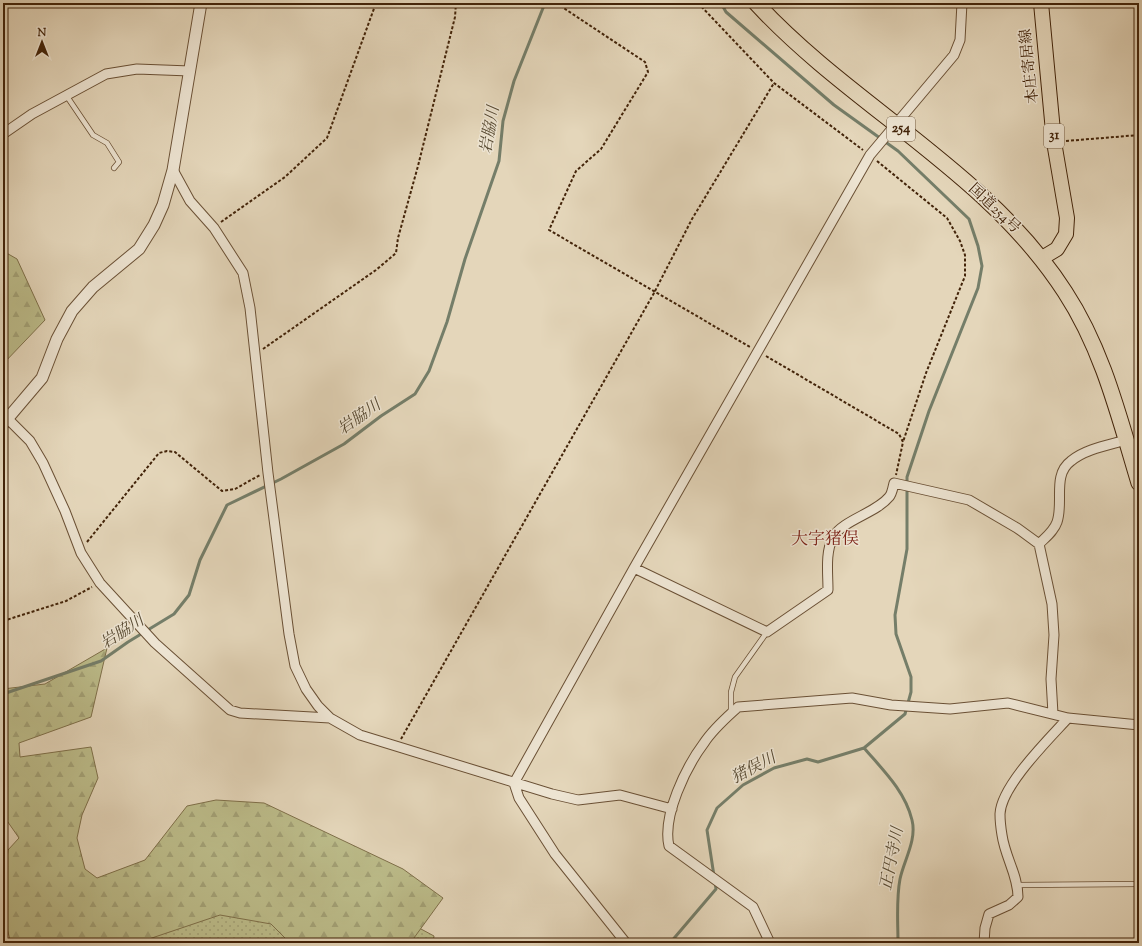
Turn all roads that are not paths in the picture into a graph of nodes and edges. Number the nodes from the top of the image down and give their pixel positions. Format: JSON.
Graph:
{"nodes":[{"id":1,"x":200,"y":3,"type":"edge"},
{"id":2,"x":756,"y":3,"type":"edge"},
{"id":3,"x":962,"y":3,"type":"edge"},
{"id":4,"x":1041,"y":3,"type":"edge"},
{"id":5,"x":190,"y":71,"type":"junction"},
{"id":6,"x":66,"y":95,"type":"junction"},
{"id":7,"x":895,"y":124,"type":"junction"},
{"id":8,"x":3,"y":134,"type":"edge"},
{"id":9,"x":114,"y":168,"type":"dead end"},
{"id":10,"x":173,"y":170,"type":"junction"},
{"id":11,"x":1042,"y":258,"type":"junction"},
{"id":12,"x":5,"y":421,"type":"edge"},
{"id":13,"x":1126,"y":440,"type":"junction"},
{"id":14,"x":1139,"y":483,"type":"edge"},
{"id":15,"x":1039,"y":544,"type":"junction"},
{"id":16,"x":634,"y":568,"type":"junction"},
{"id":17,"x":767,"y":632,"type":"junction"},
{"id":18,"x":731,"y":713,"type":"junction"},
{"id":19,"x":1054,"y":714,"type":"junction"},
{"id":20,"x":330,"y":718,"type":"junction"},
{"id":21,"x":1068,"y":718,"type":"junction"},
{"id":22,"x":1139,"y":725,"type":"edge"},
{"id":23,"x":514,"y":783,"type":"junction"},
{"id":24,"x":672,"y":808,"type":"junction"},
{"id":25,"x":1139,"y":884,"type":"edge"},
{"id":26,"x":1018,"y":885,"type":"junction"},
{"id":27,"x":626,"y":943,"type":"edge"},
{"id":28,"x":770,"y":943,"type":"edge"},
{"id":29,"x":984,"y":943,"type":"edge"}],
"edges":[{"from":1,"to":5,"type":"street"},
{"from":2,"to":7,"type":"highway","name":"国道254号","number":"254"},
{"from":3,"to":7,"type":"street"},
{"from":4,"to":11,"type":"main road","name":"本庄寄居線","number":"31"},
{"from":5,"to":6,"type":"street"},
{"from":5,"to":10,"type":"street"},
{"from":6,"to":8,"type":"street"},
{"from":6,"to":9,"type":"lane"},
{"from":7,"to":11,"type":"highway","name":"国道254号","number":"254"},
{"from":7,"to":16,"type":"street"},
{"from":10,"to":12,"type":"street"},
{"from":10,"to":20,"type":"street"},
{"from":11,"to":13,"type":"highway","name":"国道254号","number":"254"},
{"from":12,"to":20,"type":"street"},
{"from":13,"to":14,"type":"highway","name":"国道254号","number":"254"},
{"from":13,"to":15,"type":"street"},
{"from":15,"to":17,"type":"street"},
{"from":15,"to":19,"type":"street"},
{"from":16,"to":17,"type":"street"},
{"from":16,"to":23,"type":"street"},
{"from":17,"to":18,"type":"lane"},
{"from":18,"to":19,"type":"street"},
{"from":18,"to":24,"type":"street"},
{"from":19,"to":21,"type":"street"},
{"from":20,"to":23,"type":"street"},
{"from":21,"to":22,"type":"street"},
{"from":21,"to":26,"type":"street"},
{"from":23,"to":24,"type":"street"},
{"from":23,"to":27,"type":"street"},
{"from":24,"to":28,"type":"street"},
{"from":25,"to":26,"type":"lane"},
{"from":26,"to":29,"type":"street"}]}
